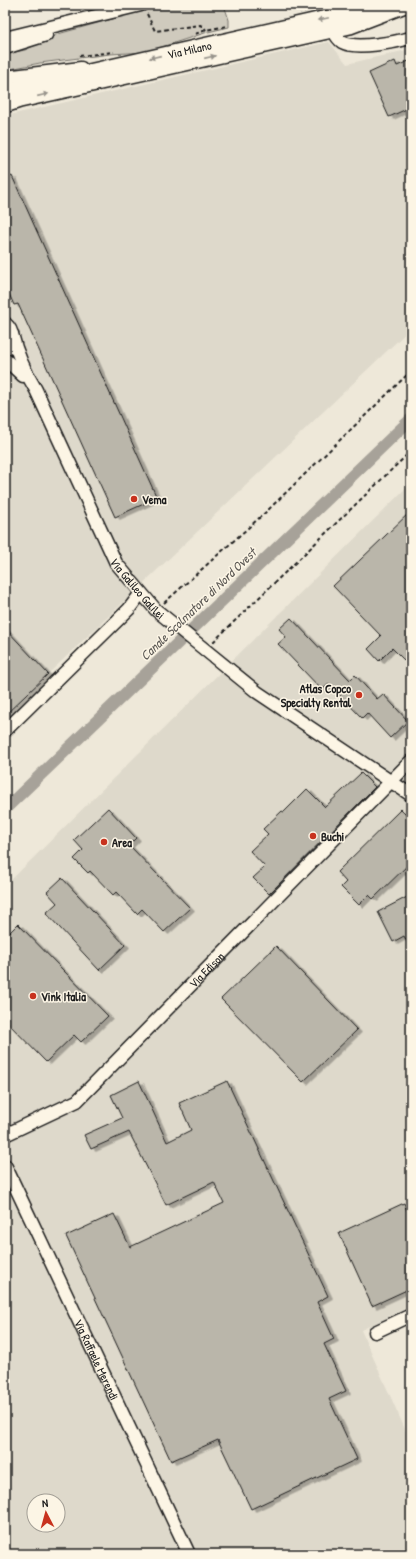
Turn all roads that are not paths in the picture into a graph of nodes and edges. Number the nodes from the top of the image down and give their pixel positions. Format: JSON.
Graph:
{"nodes":[{"id":1,"x":374,"y":5,"type":"edge"},
{"id":2,"x":405,"y":5,"type":"edge"},
{"id":3,"x":144,"y":8,"type":"edge"},
{"id":4,"x":411,"y":10,"type":"edge"},
{"id":5,"x":76,"y":21,"type":"junction"},
{"id":6,"x":350,"y":26,"type":"junction"},
{"id":7,"x":333,"y":30,"type":"junction"},
{"id":8,"x":5,"y":38,"type":"edge"},
{"id":9,"x":411,"y":38,"type":"edge"},
{"id":10,"x":5,"y":48,"type":"edge"},
{"id":11,"x":136,"y":61,"type":"junction"},
{"id":12,"x":5,"y":78,"type":"edge"},
{"id":13,"x":5,"y":91,"type":"edge"},
{"id":14,"x":5,"y":105,"type":"edge"},
{"id":15,"x":8,"y":326,"type":"edge"},
{"id":16,"x":5,"y":350,"type":"edge"},
{"id":17,"x":5,"y":358,"type":"edge"},
{"id":18,"x":36,"y":390,"type":"junction"},
{"id":19,"x":141,"y":593,"type":"junction"},
{"id":20,"x":5,"y":730,"type":"edge"},
{"id":21,"x":411,"y":761,"type":"edge"},
{"id":22,"x":391,"y":781,"type":"junction"},
{"id":23,"x":411,"y":795,"type":"edge"},
{"id":24,"x":5,"y":1135,"type":"edge"},
{"id":25,"x":5,"y":1165,"type":"edge"},
{"id":26,"x":411,"y":1315,"type":"edge"},
{"id":27,"x":375,"y":1332,"type":"dead end"},
{"id":28,"x":189,"y":1554,"type":"edge"}],
"edges":[{"from":1,"to":11,"type":"main road","name":"Via Milano","one_way":true},
{"from":2,"to":6,"type":"main road","name":"Via Milano"},
{"from":3,"to":5,"type":"street"},
{"from":4,"to":6,"type":"main road","name":"Via Milano"},
{"from":5,"to":8,"type":"street"},
{"from":5,"to":10,"type":"street"},
{"from":6,"to":7,"type":"main road","name":"Via Milano"},
{"from":7,"to":9,"type":"street"},
{"from":14,"to":7,"type":"main road","name":"Via Milano","one_way":true},
{"from":11,"to":12,"type":"street"},
{"from":11,"to":13,"type":"main road","name":"Via Milano"},
{"from":15,"to":16,"type":"street"},
{"from":15,"to":18,"type":"street","name":"Via Galileo Galilei"},
{"from":17,"to":18,"type":"street","name":"Via Galileo Galilei"},
{"from":18,"to":19,"type":"street","name":"Via Galileo Galilei"},
{"from":19,"to":20,"type":"street"},
{"from":19,"to":22,"type":"street","name":"Via Galileo Galilei"},
{"from":21,"to":22,"type":"street","name":"Via Edison"},
{"from":22,"to":23,"type":"street","name":"Via Galileo Galilei"},
{"from":22,"to":24,"type":"street","name":"Via Edison"},
{"from":25,"to":28,"type":"street","name":"Via Raffaele Merendi"},
{"from":26,"to":27,"type":"street"}]}
